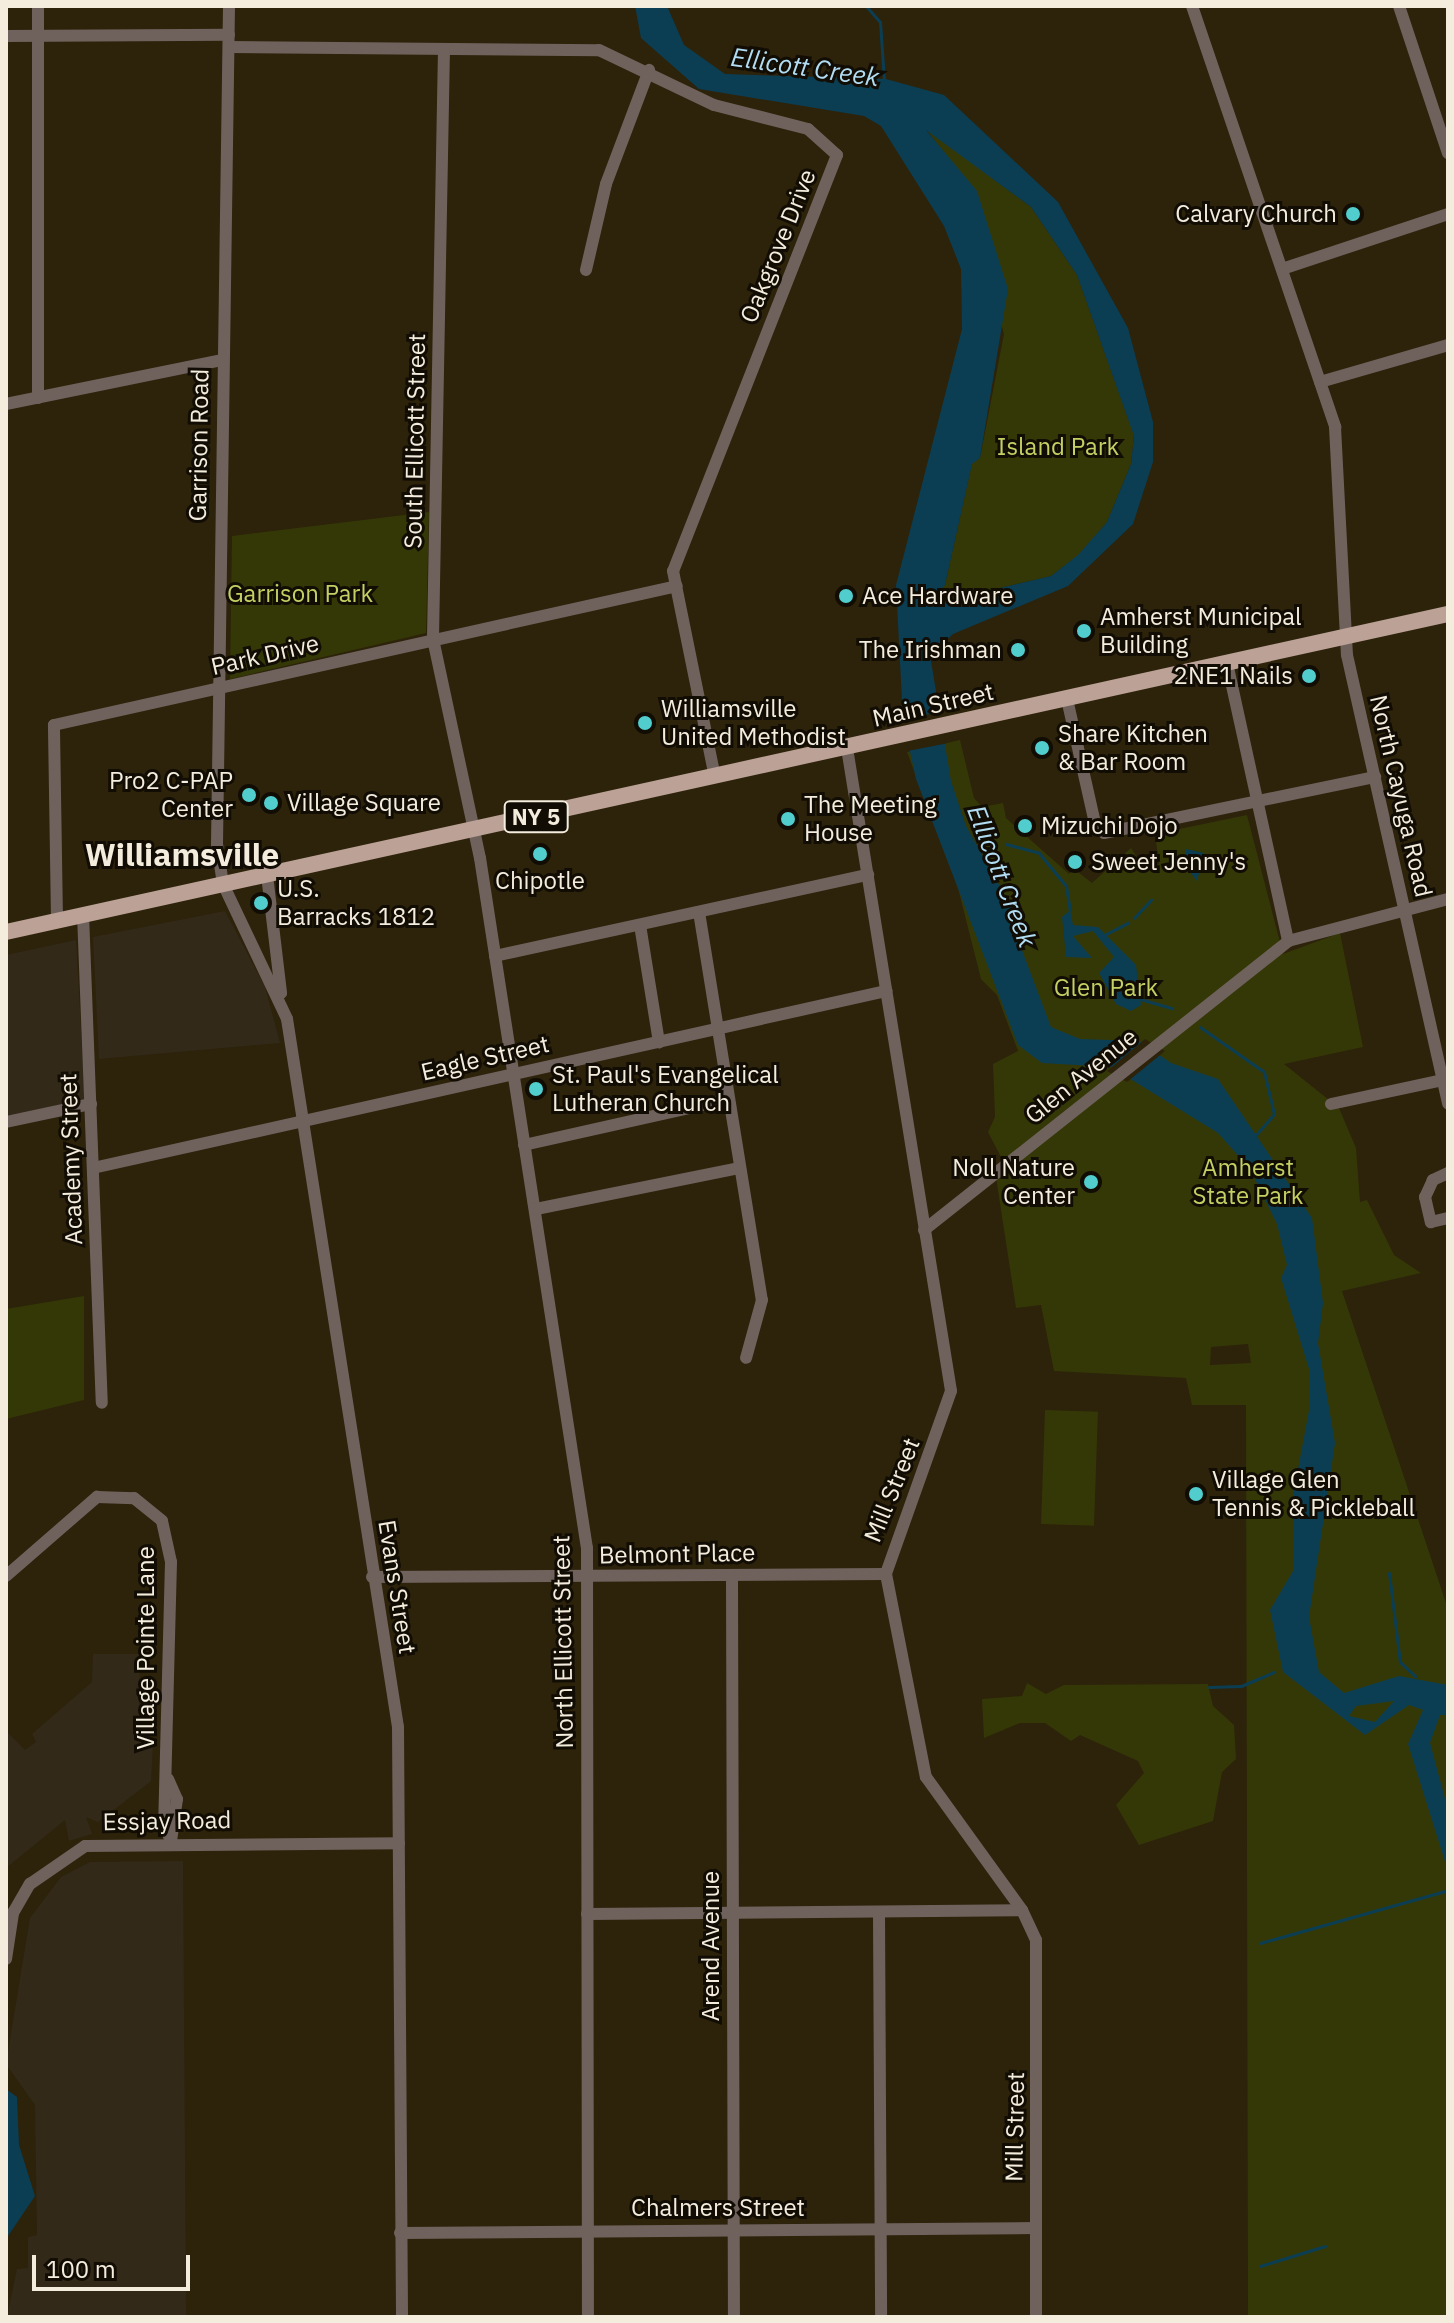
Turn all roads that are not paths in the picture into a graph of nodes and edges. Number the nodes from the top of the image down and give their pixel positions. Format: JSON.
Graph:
{"nodes":[{"id":1,"x":38,"y":6,"type":"edge"},
{"id":2,"x":229,"y":6,"type":"edge"},
{"id":3,"x":1192,"y":6,"type":"edge"},
{"id":4,"x":1399,"y":6,"type":"edge"},
{"id":5,"x":6,"y":36,"type":"edge"},
{"id":6,"x":39,"y":36,"type":"junction"},
{"id":7,"x":229,"y":41,"type":"junction"},
{"id":8,"x":444,"y":49,"type":"junction"},
{"id":9,"x":649,"y":70,"type":"junction"},
{"id":10,"x":1448,"y":153,"type":"edge"},
{"id":11,"x":1448,"y":214,"type":"edge"},
{"id":12,"x":1282,"y":269,"type":"junction"},
{"id":13,"x":586,"y":270,"type":"dead end"},
{"id":14,"x":1448,"y":345,"type":"edge"},
{"id":15,"x":223,"y":360,"type":"junction"},
{"id":16,"x":1320,"y":382,"type":"junction"},
{"id":17,"x":38,"y":398,"type":"junction"},
{"id":18,"x":6,"y":404,"type":"edge"},
{"id":19,"x":677,"y":586,"type":"junction"},
{"id":20,"x":1448,"y":614,"type":"edge"},
{"id":21,"x":1345,"y":638,"type":"junction"},
{"id":22,"x":433,"y":639,"type":"junction"},
{"id":23,"x":1227,"y":663,"type":"junction"},
{"id":24,"x":217,"y":688,"type":"junction"},
{"id":25,"x":1067,"y":699,"type":"junction"},
{"id":26,"x":847,"y":748,"type":"junction"},
{"id":27,"x":715,"y":777,"type":"junction"},
{"id":28,"x":1375,"y":777,"type":"junction"},
{"id":29,"x":1258,"y":801,"type":"junction"},
{"id":30,"x":475,"y":830,"type":"junction"},
{"id":31,"x":267,"y":875,"type":"junction"},
{"id":32,"x":868,"y":875,"type":"junction"},
{"id":33,"x":223,"y":884,"type":"junction"},
{"id":34,"x":1448,"y":899,"type":"edge"},
{"id":35,"x":1405,"y":911,"type":"junction"},
{"id":36,"x":699,"y":912,"type":"junction"},
{"id":37,"x":83,"y":914,"type":"junction"},
{"id":38,"x":57,"y":920,"type":"junction"},
{"id":39,"x":640,"y":925,"type":"junction"},
{"id":40,"x":6,"y":932,"type":"edge"},
{"id":41,"x":1288,"y":941,"type":"junction"},
{"id":42,"x":495,"y":956,"type":"junction"},
{"id":43,"x":886,"y":991,"type":"junction"},
{"id":44,"x":281,"y":996,"type":"junction"},
{"id":45,"x":717,"y":1029,"type":"junction"},
{"id":46,"x":659,"y":1042,"type":"junction"},
{"id":47,"x":513,"y":1074,"type":"junction"},
{"id":48,"x":1443,"y":1080,"type":"junction"},
{"id":49,"x":729,"y":1099,"type":"junction"},
{"id":50,"x":91,"y":1104,"type":"junction"},
{"id":51,"x":1331,"y":1104,"type":"dead end"},
{"id":52,"x":1448,"y":1104,"type":"edge"},
{"id":53,"x":303,"y":1121,"type":"junction"},
{"id":54,"x":6,"y":1122,"type":"edge"},
{"id":55,"x":524,"y":1145,"type":"junction"},
{"id":56,"x":93,"y":1168,"type":"junction"},
{"id":57,"x":740,"y":1168,"type":"junction"},
{"id":58,"x":1448,"y":1173,"type":"edge"},
{"id":59,"x":536,"y":1209,"type":"junction"},
{"id":60,"x":1448,"y":1218,"type":"edge"},
{"id":61,"x":924,"y":1230,"type":"junction"},
{"id":62,"x":746,"y":1358,"type":"dead end"},
{"id":63,"x":102,"y":1403,"type":"dead end"},
{"id":64,"x":886,"y":1574,"type":"junction"},
{"id":65,"x":732,"y":1575,"type":"junction"},
{"id":66,"x":6,"y":1576,"type":"edge"},
{"id":67,"x":372,"y":1577,"type":"junction"},
{"id":68,"x":587,"y":1577,"type":"junction"},
{"id":69,"x":171,"y":1841,"type":"junction"},
{"id":70,"x":399,"y":1843,"type":"junction"},
{"id":71,"x":1022,"y":1910,"type":"junction"},
{"id":72,"x":879,"y":1913,"type":"junction"},
{"id":73,"x":587,"y":1914,"type":"junction"},
{"id":74,"x":732,"y":1914,"type":"junction"},
{"id":75,"x":6,"y":1959,"type":"edge"},
{"id":76,"x":1035,"y":2228,"type":"junction"},
{"id":77,"x":734,"y":2230,"type":"junction"},
{"id":78,"x":881,"y":2230,"type":"junction"},
{"id":79,"x":588,"y":2231,"type":"junction"},
{"id":80,"x":400,"y":2233,"type":"junction"},
{"id":81,"x":402,"y":2317,"type":"edge"},
{"id":82,"x":588,"y":2317,"type":"edge"},
{"id":83,"x":734,"y":2317,"type":"edge"},
{"id":84,"x":881,"y":2317,"type":"edge"},
{"id":85,"x":1036,"y":2317,"type":"edge"}],
"edges":[{"from":1,"to":6,"type":"street"},
{"from":2,"to":7,"type":"street","name":"Garrison Road"},
{"from":3,"to":12,"type":"street","name":"North Cayuga Road"},
{"from":4,"to":10,"type":"street"},
{"from":5,"to":6,"type":"street","name":"Oakgrove Drive"},
{"from":6,"to":7,"type":"street","name":"Oakgrove Drive"},
{"from":6,"to":17,"type":"street"},
{"from":7,"to":8,"type":"street","name":"Oakgrove Drive"},
{"from":7,"to":15,"type":"street","name":"Garrison Road"},
{"from":8,"to":9,"type":"street","name":"Oakgrove Drive"},
{"from":8,"to":22,"type":"street","name":"South Ellicott Street"},
{"from":9,"to":13,"type":"street"},
{"from":9,"to":19,"type":"street","name":"Oakgrove Drive"},
{"from":11,"to":12,"type":"street"},
{"from":12,"to":16,"type":"street","name":"North Cayuga Road"},
{"from":14,"to":16,"type":"street"},
{"from":15,"to":17,"type":"street"},
{"from":15,"to":24,"type":"street","name":"Garrison Road"},
{"from":16,"to":21,"type":"street","name":"North Cayuga Road"},
{"from":17,"to":18,"type":"street"},
{"from":19,"to":22,"type":"street","name":"Park Drive"},
{"from":19,"to":27,"type":"street","name":"Oakgrove Drive"},
{"from":20,"to":21,"type":"main road","name":"Main Street","number":"NY 5"},
{"from":21,"to":23,"type":"main road","name":"Main Street","number":"NY 5"},
{"from":21,"to":28,"type":"street","name":"North Cayuga Road"},
{"from":22,"to":24,"type":"street","name":"Park Drive"},
{"from":22,"to":30,"type":"street","name":"South Ellicott Street"},
{"from":23,"to":25,"type":"main road","name":"Main Street","number":"NY 5"},
{"from":23,"to":29,"type":"street"},
{"from":24,"to":33,"type":"street","name":"Garrison Road"},
{"from":24,"to":38,"type":"street","name":"Park Drive"},
{"from":25,"to":26,"type":"main road","name":"Main Street","number":"NY 5"},
{"from":25,"to":29,"type":"street"},
{"from":26,"to":27,"type":"main road","name":"Main Street","number":"NY 5"},
{"from":26,"to":32,"type":"street","name":"Mill Street"},
{"from":27,"to":30,"type":"main road","name":"Main Street","number":"NY 5"},
{"from":28,"to":29,"type":"street"},
{"from":28,"to":35,"type":"street","name":"North Cayuga Road"},
{"from":29,"to":41,"type":"street"},
{"from":30,"to":31,"type":"main road","name":"Main Street","number":"NY 5"},
{"from":30,"to":42,"type":"street","name":"North Ellicott Street"},
{"from":31,"to":33,"type":"main road","name":"Main Street","number":"NY 5"},
{"from":31,"to":44,"type":"street"},
{"from":32,"to":36,"type":"street"},
{"from":32,"to":43,"type":"street","name":"Mill Street"},
{"from":33,"to":37,"type":"main road","name":"Main Street","number":"NY 5"},
{"from":33,"to":44,"type":"street","name":"Evans Street"},
{"from":34,"to":35,"type":"street","name":"Glen Avenue"},
{"from":35,"to":41,"type":"street","name":"Glen Avenue"},
{"from":35,"to":48,"type":"street","name":"North Cayuga Road"},
{"from":36,"to":39,"type":"street"},
{"from":36,"to":45,"type":"street"},
{"from":37,"to":38,"type":"main road","name":"Main Street","number":"NY 5"},
{"from":37,"to":50,"type":"street","name":"Academy Street"},
{"from":38,"to":40,"type":"main road","name":"Main Street","number":"NY 5"},
{"from":39,"to":42,"type":"street"},
{"from":39,"to":46,"type":"street"},
{"from":41,"to":61,"type":"street","name":"Glen Avenue"},
{"from":42,"to":47,"type":"street","name":"North Ellicott Street"},
{"from":43,"to":45,"type":"street","name":"Eagle Street"},
{"from":43,"to":61,"type":"street","name":"Mill Street"},
{"from":44,"to":53,"type":"street","name":"Evans Street"},
{"from":45,"to":46,"type":"street","name":"Eagle Street"},
{"from":45,"to":49,"type":"street"},
{"from":46,"to":47,"type":"street","name":"Eagle Street"},
{"from":47,"to":53,"type":"street","name":"Eagle Street"},
{"from":47,"to":55,"type":"street","name":"North Ellicott Street"},
{"from":48,"to":51,"type":"street"},
{"from":48,"to":52,"type":"street","name":"North Cayuga Road"},
{"from":49,"to":55,"type":"street"},
{"from":49,"to":57,"type":"street"},
{"from":50,"to":54,"type":"street"},
{"from":50,"to":56,"type":"street","name":"Academy Street"},
{"from":53,"to":56,"type":"street","name":"Eagle Street"},
{"from":53,"to":67,"type":"street","name":"Evans Street"},
{"from":55,"to":59,"type":"street","name":"North Ellicott Street"},
{"from":56,"to":63,"type":"street","name":"Academy Street"},
{"from":57,"to":59,"type":"street"},
{"from":57,"to":62,"type":"street"},
{"from":58,"to":60,"type":"street"},
{"from":59,"to":68,"type":"street","name":"North Ellicott Street"},
{"from":61,"to":64,"type":"street","name":"Mill Street"},
{"from":64,"to":65,"type":"street","name":"Belmont Place"},
{"from":64,"to":71,"type":"street","name":"Mill Street"},
{"from":65,"to":68,"type":"street","name":"Belmont Place"},
{"from":65,"to":74,"type":"street","name":"Arend Avenue"},
{"from":66,"to":69,"type":"street","name":"Village Pointe Lane"},
{"from":67,"to":68,"type":"street","name":"Belmont Place"},
{"from":67,"to":70,"type":"street","name":"Evans Street"},
{"from":68,"to":73,"type":"street","name":"North Ellicott Street"},
{"from":69,"to":70,"type":"street","name":"Essjay Road"},
{"from":69,"to":75,"type":"street","name":"Essjay Road"},
{"from":70,"to":80,"type":"street","name":"Evans Street"},
{"from":71,"to":72,"type":"street"},
{"from":71,"to":76,"type":"street","name":"Mill Street"},
{"from":72,"to":74,"type":"street"},
{"from":72,"to":78,"type":"street"},
{"from":73,"to":74,"type":"street"},
{"from":73,"to":79,"type":"street","name":"North Ellicott Street"},
{"from":74,"to":77,"type":"street","name":"Arend Avenue"},
{"from":76,"to":78,"type":"street","name":"Chalmers Street"},
{"from":76,"to":85,"type":"street","name":"Mill Street"},
{"from":77,"to":78,"type":"street","name":"Chalmers Street"},
{"from":77,"to":79,"type":"street","name":"Chalmers Street"},
{"from":77,"to":83,"type":"street","name":"Arend Avenue"},
{"from":78,"to":84,"type":"street"},
{"from":79,"to":80,"type":"street","name":"Chalmers Street"},
{"from":79,"to":82,"type":"street","name":"North Ellicott Street"},
{"from":80,"to":81,"type":"street","name":"Evans Street"}]}
